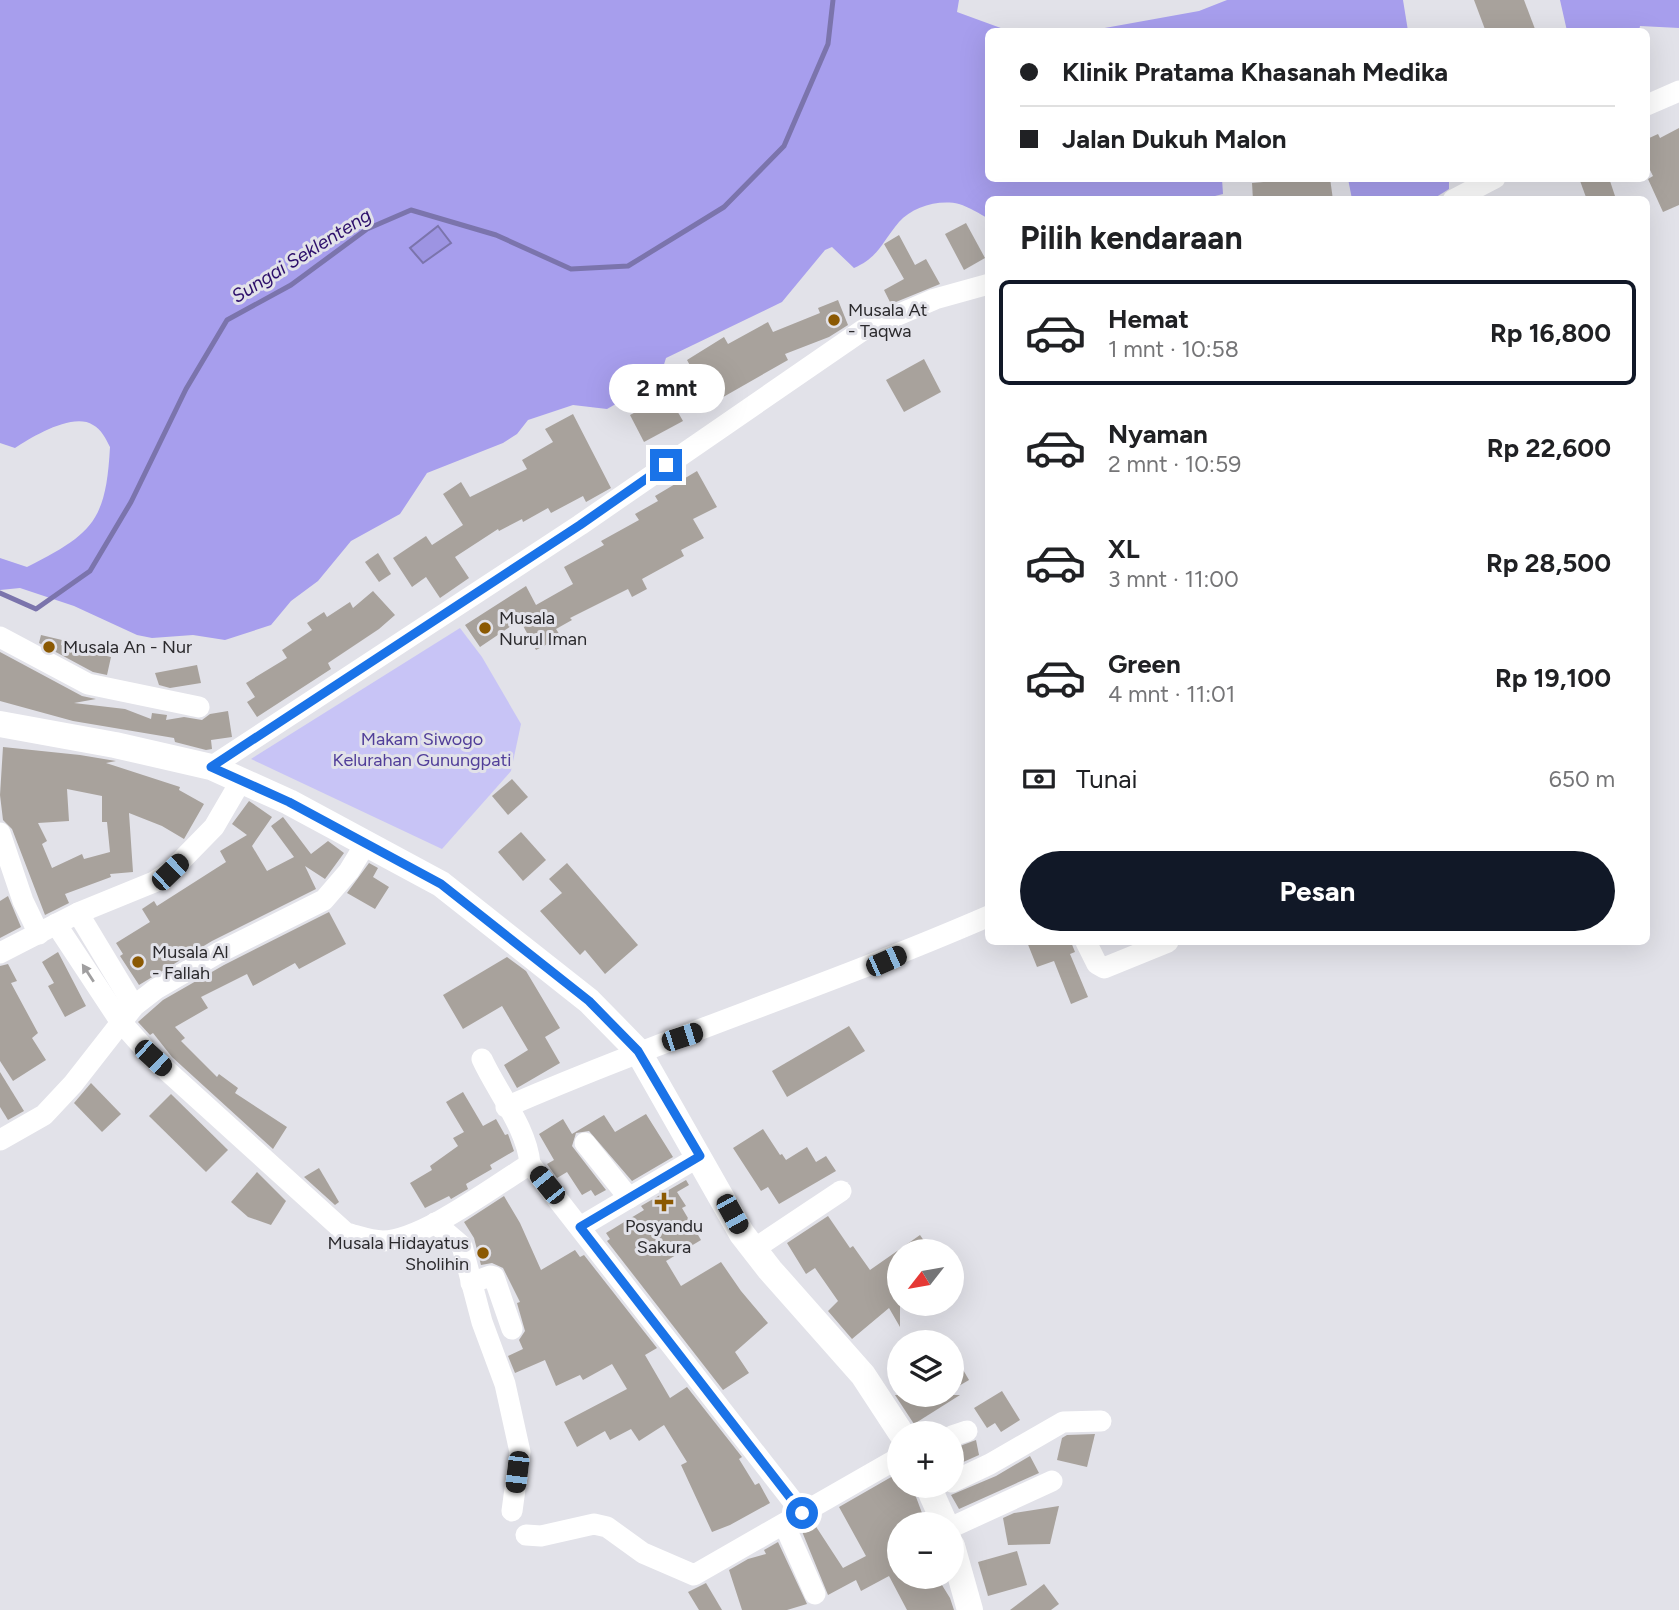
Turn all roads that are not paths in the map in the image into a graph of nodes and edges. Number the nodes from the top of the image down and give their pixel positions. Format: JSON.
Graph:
{"nodes":[{"id":1,"x":1679,"y":91,"type":"edge"},
{"id":2,"x":1650,"y":105,"type":"edge"},
{"id":3,"x":1487,"y":182,"type":"edge"},
{"id":4,"x":1461,"y":196,"type":"edge"},
{"id":5,"x":985,"y":285,"type":"edge"},
{"id":6,"x":0,"y":637,"type":"edge"},
{"id":7,"x":199,"y":708,"type":"dead end"},
{"id":8,"x":0,"y":724,"type":"edge"},
{"id":9,"x":211,"y":767,"type":"junction"},
{"id":10,"x":242,"y":779,"type":"junction"},
{"id":11,"x":0,"y":833,"type":"edge"},
{"id":12,"x":366,"y":843,"type":"junction"},
{"id":13,"x":78,"y":913,"type":"junction"},
{"id":14,"x":985,"y":918,"type":"edge"},
{"id":15,"x":48,"y":929,"type":"junction"},
{"id":16,"x":1088,"y":945,"type":"edge"},
{"id":17,"x":1151,"y":945,"type":"edge"},
{"id":18,"x":1123,"y":950,"type":"edge"},
{"id":19,"x":0,"y":953,"type":"edge"},
{"id":20,"x":127,"y":1013,"type":"junction"},
{"id":21,"x":638,"y":1051,"type":"junction"},
{"id":22,"x":482,"y":1059,"type":"dead end"},
{"id":23,"x":506,"y":1107,"type":"junction"},
{"id":24,"x":0,"y":1140,"type":"edge"},
{"id":25,"x":585,"y":1143,"type":"dead end"},
{"id":26,"x":700,"y":1156,"type":"junction"},
{"id":27,"x":530,"y":1164,"type":"junction"},
{"id":28,"x":841,"y":1191,"type":"dead end"},
{"id":29,"x":629,"y":1198,"type":"junction"},
{"id":30,"x":435,"y":1223,"type":"junction"},
{"id":31,"x":580,"y":1227,"type":"junction"},
{"id":32,"x":754,"y":1249,"type":"junction"},
{"id":33,"x":471,"y":1283,"type":"junction"},
{"id":34,"x":512,"y":1329,"type":"dead end"},
{"id":35,"x":893,"y":1421,"type":"edge"},
{"id":36,"x":1101,"y":1421,"type":"dead end"},
{"id":37,"x":887,"y":1464,"type":"edge"},
{"id":38,"x":964,"y":1475,"type":"edge"},
{"id":39,"x":1052,"y":1481,"type":"dead end"},
{"id":40,"x":512,"y":1511,"type":"dead end"},
{"id":41,"x":793,"y":1518,"type":"junction"},
{"id":42,"x":964,"y":1521,"type":"edge"},
{"id":43,"x":526,"y":1535,"type":"dead end"},
{"id":44,"x":964,"y":1589,"type":"edge"},
{"id":45,"x":815,"y":1594,"type":"dead end"},
{"id":46,"x":970,"y":1610,"type":"edge"}],
"edges":[{"from":1,"to":2,"type":"street"},
{"from":3,"to":4,"type":"street"},
{"from":5,"to":9,"type":"street"},
{"from":6,"to":7,"type":"street"},
{"from":8,"to":9,"type":"main road"},
{"from":9,"to":10,"type":"main road"},
{"from":10,"to":12,"type":"main road"},
{"from":10,"to":13,"type":"street"},
{"from":11,"to":15,"type":"street"},
{"from":12,"to":20,"type":"street"},
{"from":12,"to":21,"type":"main road"},
{"from":13,"to":15,"type":"street"},
{"from":13,"to":20,"type":"street"},
{"from":14,"to":21,"type":"street"},
{"from":15,"to":19,"type":"street"},
{"from":20,"to":15,"type":"street","one_way":true},
{"from":16,"to":18,"type":"street"},
{"from":17,"to":18,"type":"street"},
{"from":20,"to":24,"type":"street"},
{"from":20,"to":30,"type":"street"},
{"from":21,"to":23,"type":"street"},
{"from":21,"to":26,"type":"main road"},
{"from":22,"to":23,"type":"street"},
{"from":23,"to":27,"type":"street"},
{"from":25,"to":29,"type":"street"},
{"from":26,"to":29,"type":"street"},
{"from":26,"to":32,"type":"main road"},
{"from":27,"to":30,"type":"street"},
{"from":27,"to":31,"type":"street"},
{"from":28,"to":32,"type":"street"},
{"from":29,"to":31,"type":"street"},
{"from":30,"to":33,"type":"street"},
{"from":31,"to":41,"type":"street"},
{"from":32,"to":35,"type":"main road"},
{"from":33,"to":34,"type":"street"},
{"from":33,"to":40,"type":"street"},
{"from":36,"to":38,"type":"street"},
{"from":37,"to":41,"type":"street"},
{"from":39,"to":42,"type":"street"},
{"from":41,"to":43,"type":"street"},
{"from":41,"to":45,"type":"street"},
{"from":44,"to":46,"type":"main road"}]}
